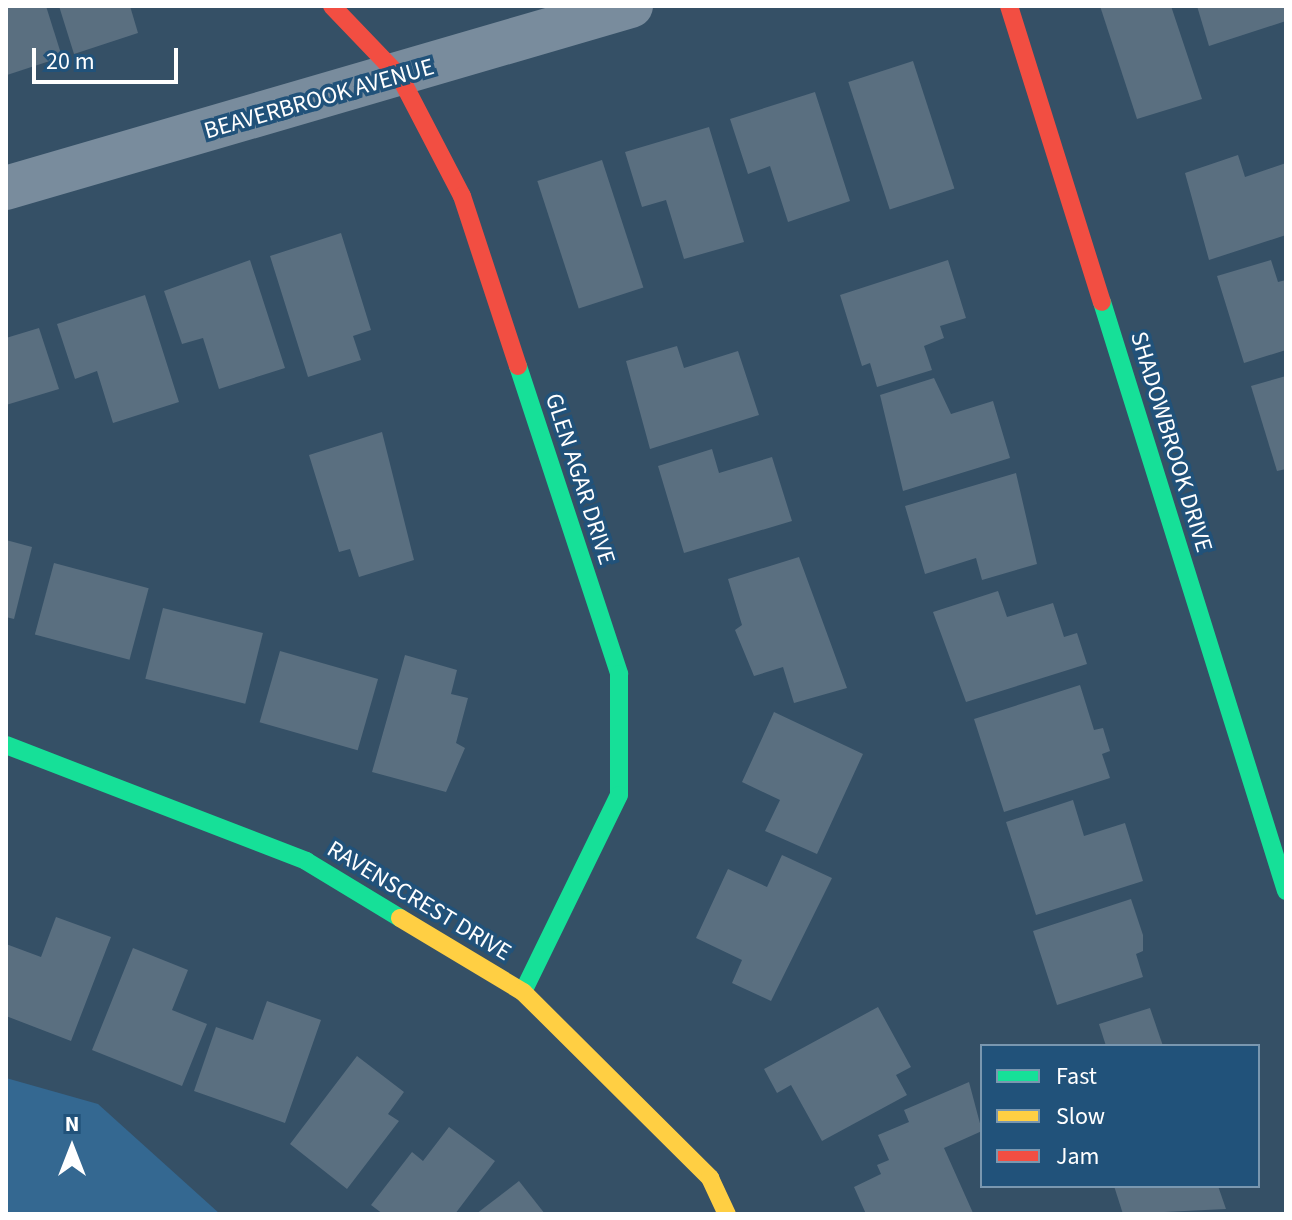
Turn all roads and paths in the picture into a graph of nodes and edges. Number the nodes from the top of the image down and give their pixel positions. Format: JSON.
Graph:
{"nodes":[{"id":1,"x":332,"y":6,"type":"edge"},
{"id":2,"x":631,"y":6,"type":"edge"},
{"id":3,"x":1009,"y":6,"type":"edge"},
{"id":4,"x":400,"y":77,"type":"junction"},
{"id":5,"x":6,"y":188,"type":"edge"},
{"id":6,"x":6,"y":745,"type":"edge"},
{"id":7,"x":1286,"y":891,"type":"edge"},
{"id":8,"x":523,"y":992,"type":"junction"},
{"id":9,"x":727,"y":1214,"type":"edge"}],
"edges":[{"from":1,"to":4,"type":"street","name":"GLEN AGAR DRIVE"},
{"from":2,"to":4,"type":"street","name":"BEAVERBROOK AVENUE"},
{"from":3,"to":7,"type":"street","name":"SHADOWBROOK DRIVE"},
{"from":4,"to":5,"type":"street","name":"BEAVERBROOK AVENUE"},
{"from":4,"to":8,"type":"street","name":"GLEN AGAR DRIVE"},
{"from":6,"to":8,"type":"street","name":"RAVENSCREST DRIVE"},
{"from":8,"to":9,"type":"street","name":"RAVENSCREST DRIVE"}]}
